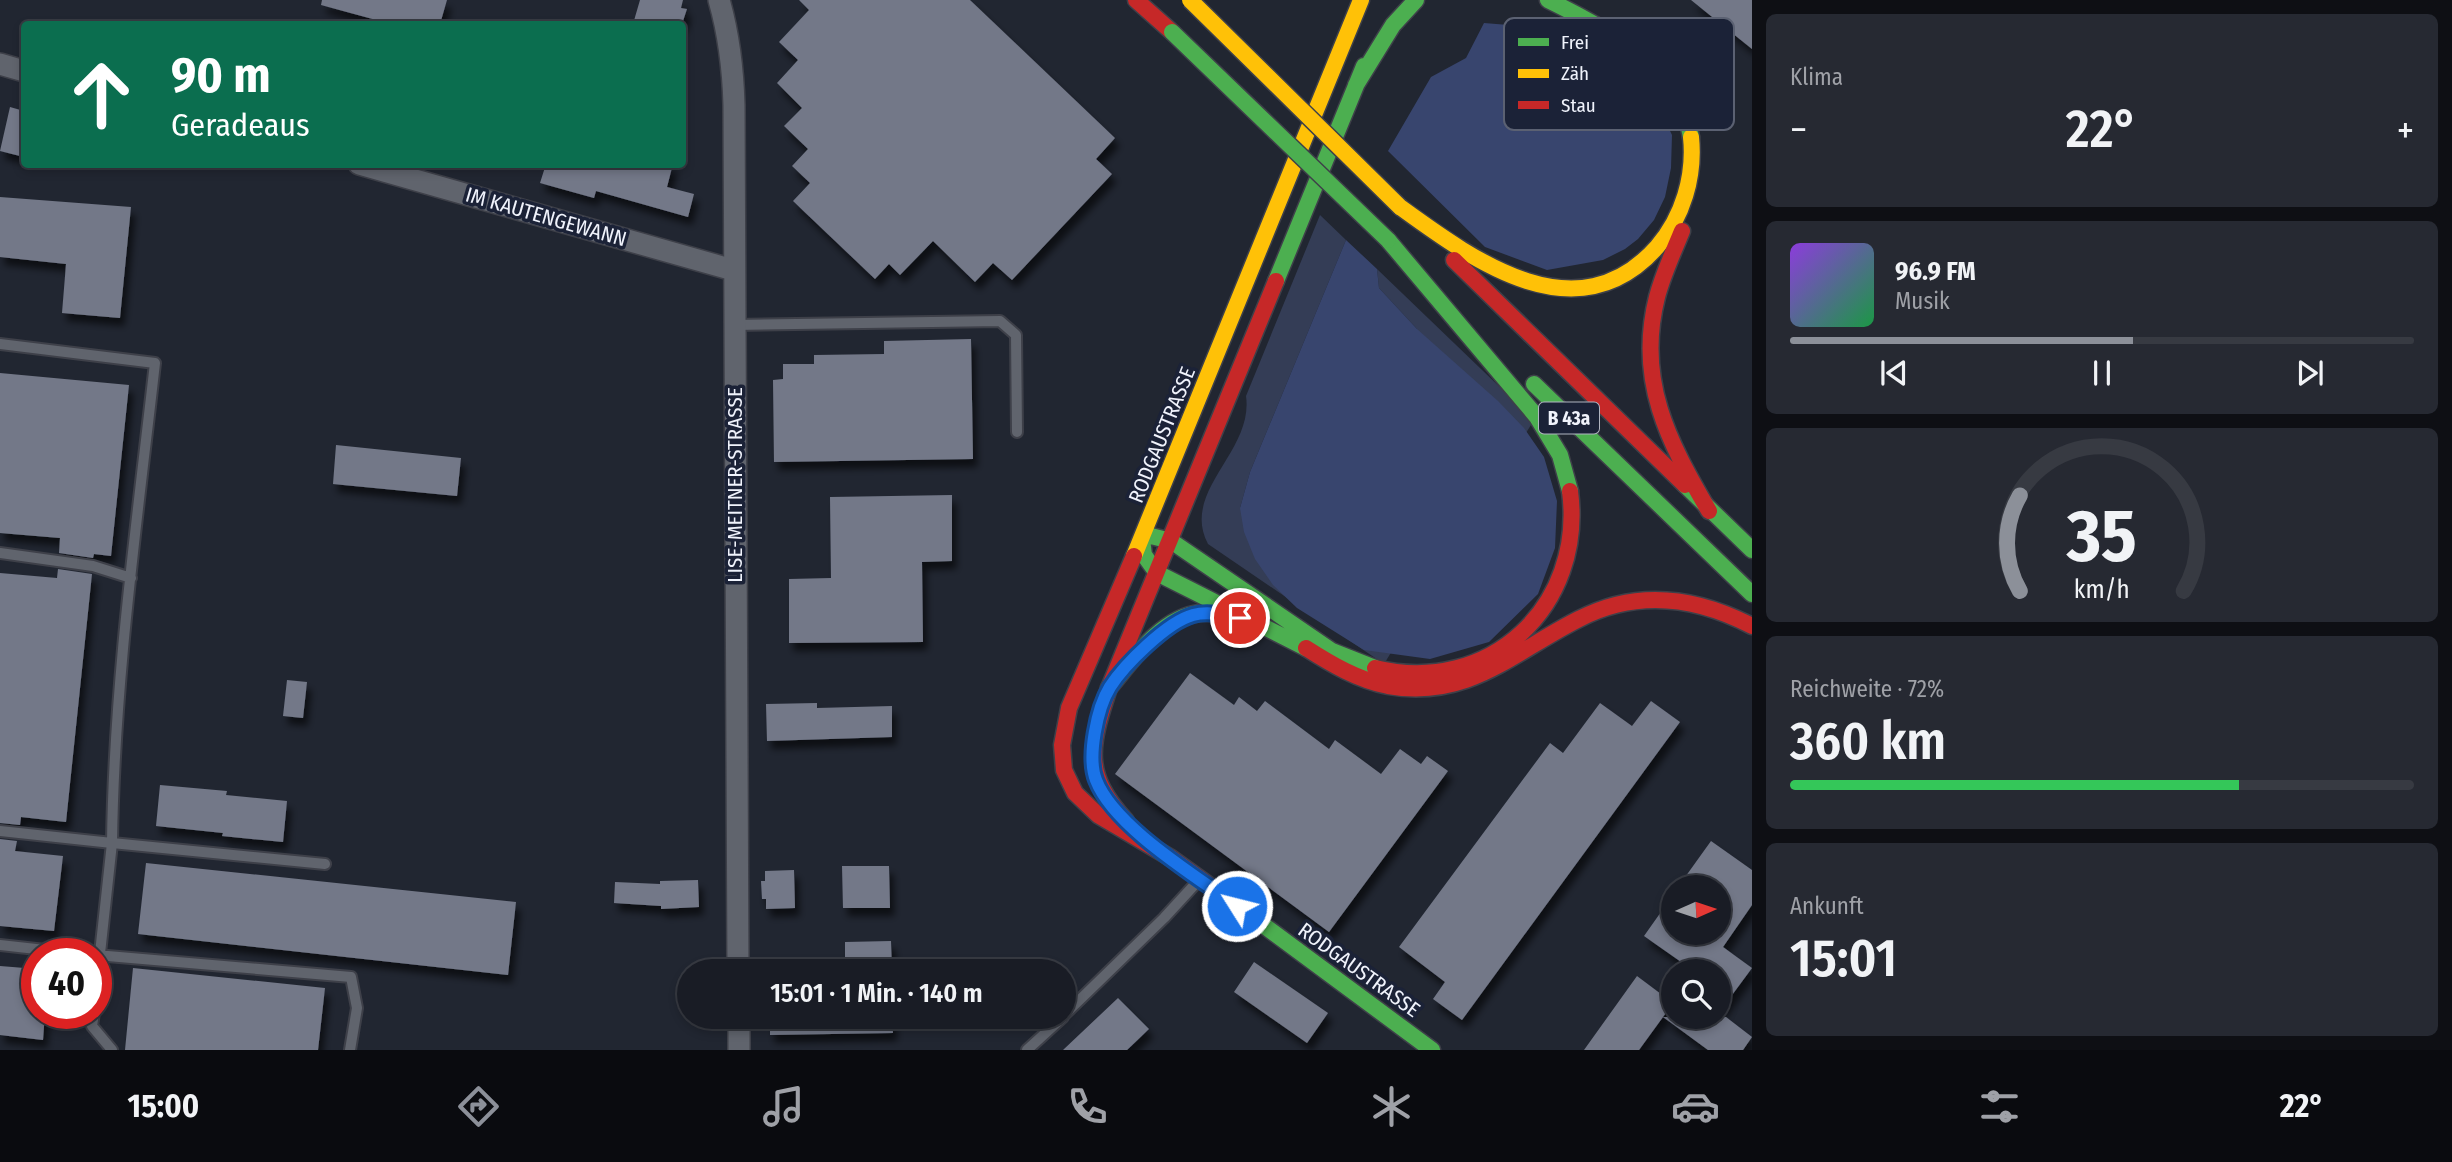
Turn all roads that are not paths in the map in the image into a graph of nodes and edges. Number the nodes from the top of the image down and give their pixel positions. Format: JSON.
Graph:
{"nodes":[{"id":1,"x":719,"y":0,"type":"edge"},
{"id":2,"x":1136,"y":0,"type":"edge"},
{"id":3,"x":1190,"y":0,"type":"edge"},
{"id":4,"x":1361,"y":0,"type":"edge"},
{"id":5,"x":1391,"y":0,"type":"edge"},
{"id":6,"x":1416,"y":0,"type":"edge"},
{"id":7,"x":1548,"y":0,"type":"edge"},
{"id":8,"x":1570,"y":0,"type":"edge"},
{"id":9,"x":1582,"y":18,"type":"edge"},
{"id":10,"x":1598,"y":18,"type":"edge"},
{"id":11,"x":0,"y":64,"type":"edge"},
{"id":12,"x":21,"y":70,"type":"edge"},
{"id":13,"x":1356,"y":85,"type":"junction"},
{"id":14,"x":1690,"y":130,"type":"edge"},
{"id":15,"x":1698,"y":130,"type":"edge"},
{"id":16,"x":373,"y":168,"type":"edge"},
{"id":17,"x":1400,"y":207,"type":"junction"},
{"id":18,"x":1388,"y":240,"type":"junction"},
{"id":19,"x":733,"y":270,"type":"junction"},
{"id":20,"x":734,"y":325,"type":"junction"},
{"id":21,"x":0,"y":344,"type":"edge"},
{"id":22,"x":1017,"y":432,"type":"dead end"},
{"id":23,"x":1709,"y":510,"type":"junction"},
{"id":24,"x":1142,"y":539,"type":"junction"},
{"id":25,"x":1171,"y":541,"type":"junction"},
{"id":26,"x":1752,"y":550,"type":"edge"},
{"id":27,"x":0,"y":553,"type":"edge"},
{"id":28,"x":1157,"y":573,"type":"junction"},
{"id":29,"x":131,"y":578,"type":"junction"},
{"id":30,"x":1752,"y":594,"type":"edge"},
{"id":31,"x":1257,"y":623,"type":"junction"},
{"id":32,"x":1752,"y":626,"type":"edge"},
{"id":33,"x":1109,"y":688,"type":"junction"},
{"id":34,"x":0,"y":831,"type":"edge"},
{"id":35,"x":112,"y":843,"type":"junction"},
{"id":36,"x":1158,"y":849,"type":"junction"},
{"id":37,"x":325,"y":864,"type":"dead end"},
{"id":38,"x":1199,"y":879,"type":"junction"},
{"id":39,"x":100,"y":938,"type":"edge"},
{"id":40,"x":0,"y":945,"type":"edge"},
{"id":41,"x":21,"y":947,"type":"edge"},
{"id":42,"x":112,"y":957,"type":"edge"},
{"id":43,"x":738,"y":959,"type":"edge"},
{"id":44,"x":1076,"y":1004,"type":"edge"},
{"id":45,"x":94,"y":1029,"type":"edge"},
{"id":46,"x":738,"y":1029,"type":"edge"},
{"id":47,"x":1049,"y":1029,"type":"edge"},
{"id":48,"x":112,"y":1050,"type":"edge"},
{"id":49,"x":350,"y":1050,"type":"edge"},
{"id":50,"x":739,"y":1050,"type":"edge"},
{"id":51,"x":1027,"y":1050,"type":"edge"},
{"id":52,"x":1432,"y":1050,"type":"edge"}],
"edges":[{"from":1,"to":19,"type":"street","name":"LISE-MEITNER-STRASSE"},
{"from":2,"to":18,"type":"main road","number":"B 43a","bridge":true},
{"from":3,"to":17,"type":"main road","number":"B 43a","bridge":true},
{"from":4,"to":24,"type":"main road","name":"RODGAUSTRASSE"},
{"from":5,"to":13,"type":"main road","name":"RODGAUSTRASSE"},
{"from":6,"to":13,"type":"main road"},
{"from":7,"to":9,"type":"main road"},
{"from":8,"to":10,"type":"main road"},
{"from":11,"to":12,"type":"street"},
{"from":13,"to":25,"type":"main road","name":"RODGAUSTRASSE"},
{"from":14,"to":17,"type":"main road"},
{"from":15,"to":23,"type":"main road"},
{"from":16,"to":19,"type":"street","name":"IM KAUTENGEWANN"},
{"from":17,"to":23,"type":"main road","number":"B 43a"},
{"from":18,"to":25,"type":"main road"},
{"from":18,"to":30,"type":"main road","number":"B 43a"},
{"from":19,"to":20,"type":"street","name":"LISE-MEITNER-STRASSE"},
{"from":20,"to":22,"type":"lane"},
{"from":20,"to":43,"type":"street","name":"LISE-MEITNER-STRASSE"},
{"from":21,"to":29,"type":"lane"},
{"from":23,"to":26,"type":"main road","number":"B 43a"},
{"from":24,"to":25,"type":"main road"},
{"from":24,"to":28,"type":"main road"},
{"from":24,"to":36,"type":"main road","name":"RODGAUSTRASSE"},
{"from":25,"to":28,"type":"main road","name":"RODGAUSTRASSE"},
{"from":27,"to":29,"type":"lane"},
{"from":28,"to":31,"type":"main road"},
{"from":28,"to":33,"type":"main road","name":"RODGAUSTRASSE"},
{"from":29,"to":35,"type":"lane"},
{"from":31,"to":32,"type":"main road"},
{"from":31,"to":33,"type":"main road"},
{"from":33,"to":36,"type":"main road","name":"RODGAUSTRASSE"},
{"from":34,"to":35,"type":"lane"},
{"from":35,"to":37,"type":"lane"},
{"from":35,"to":39,"type":"lane"},
{"from":36,"to":38,"type":"main road","name":"RODGAUSTRASSE"},
{"from":38,"to":44,"type":"lane"},
{"from":38,"to":52,"type":"main road","name":"RODGAUSTRASSE"},
{"from":40,"to":41,"type":"lane"},
{"from":42,"to":49,"type":"lane"},
{"from":45,"to":48,"type":"lane"},
{"from":46,"to":50,"type":"street"},
{"from":47,"to":51,"type":"lane"}]}
